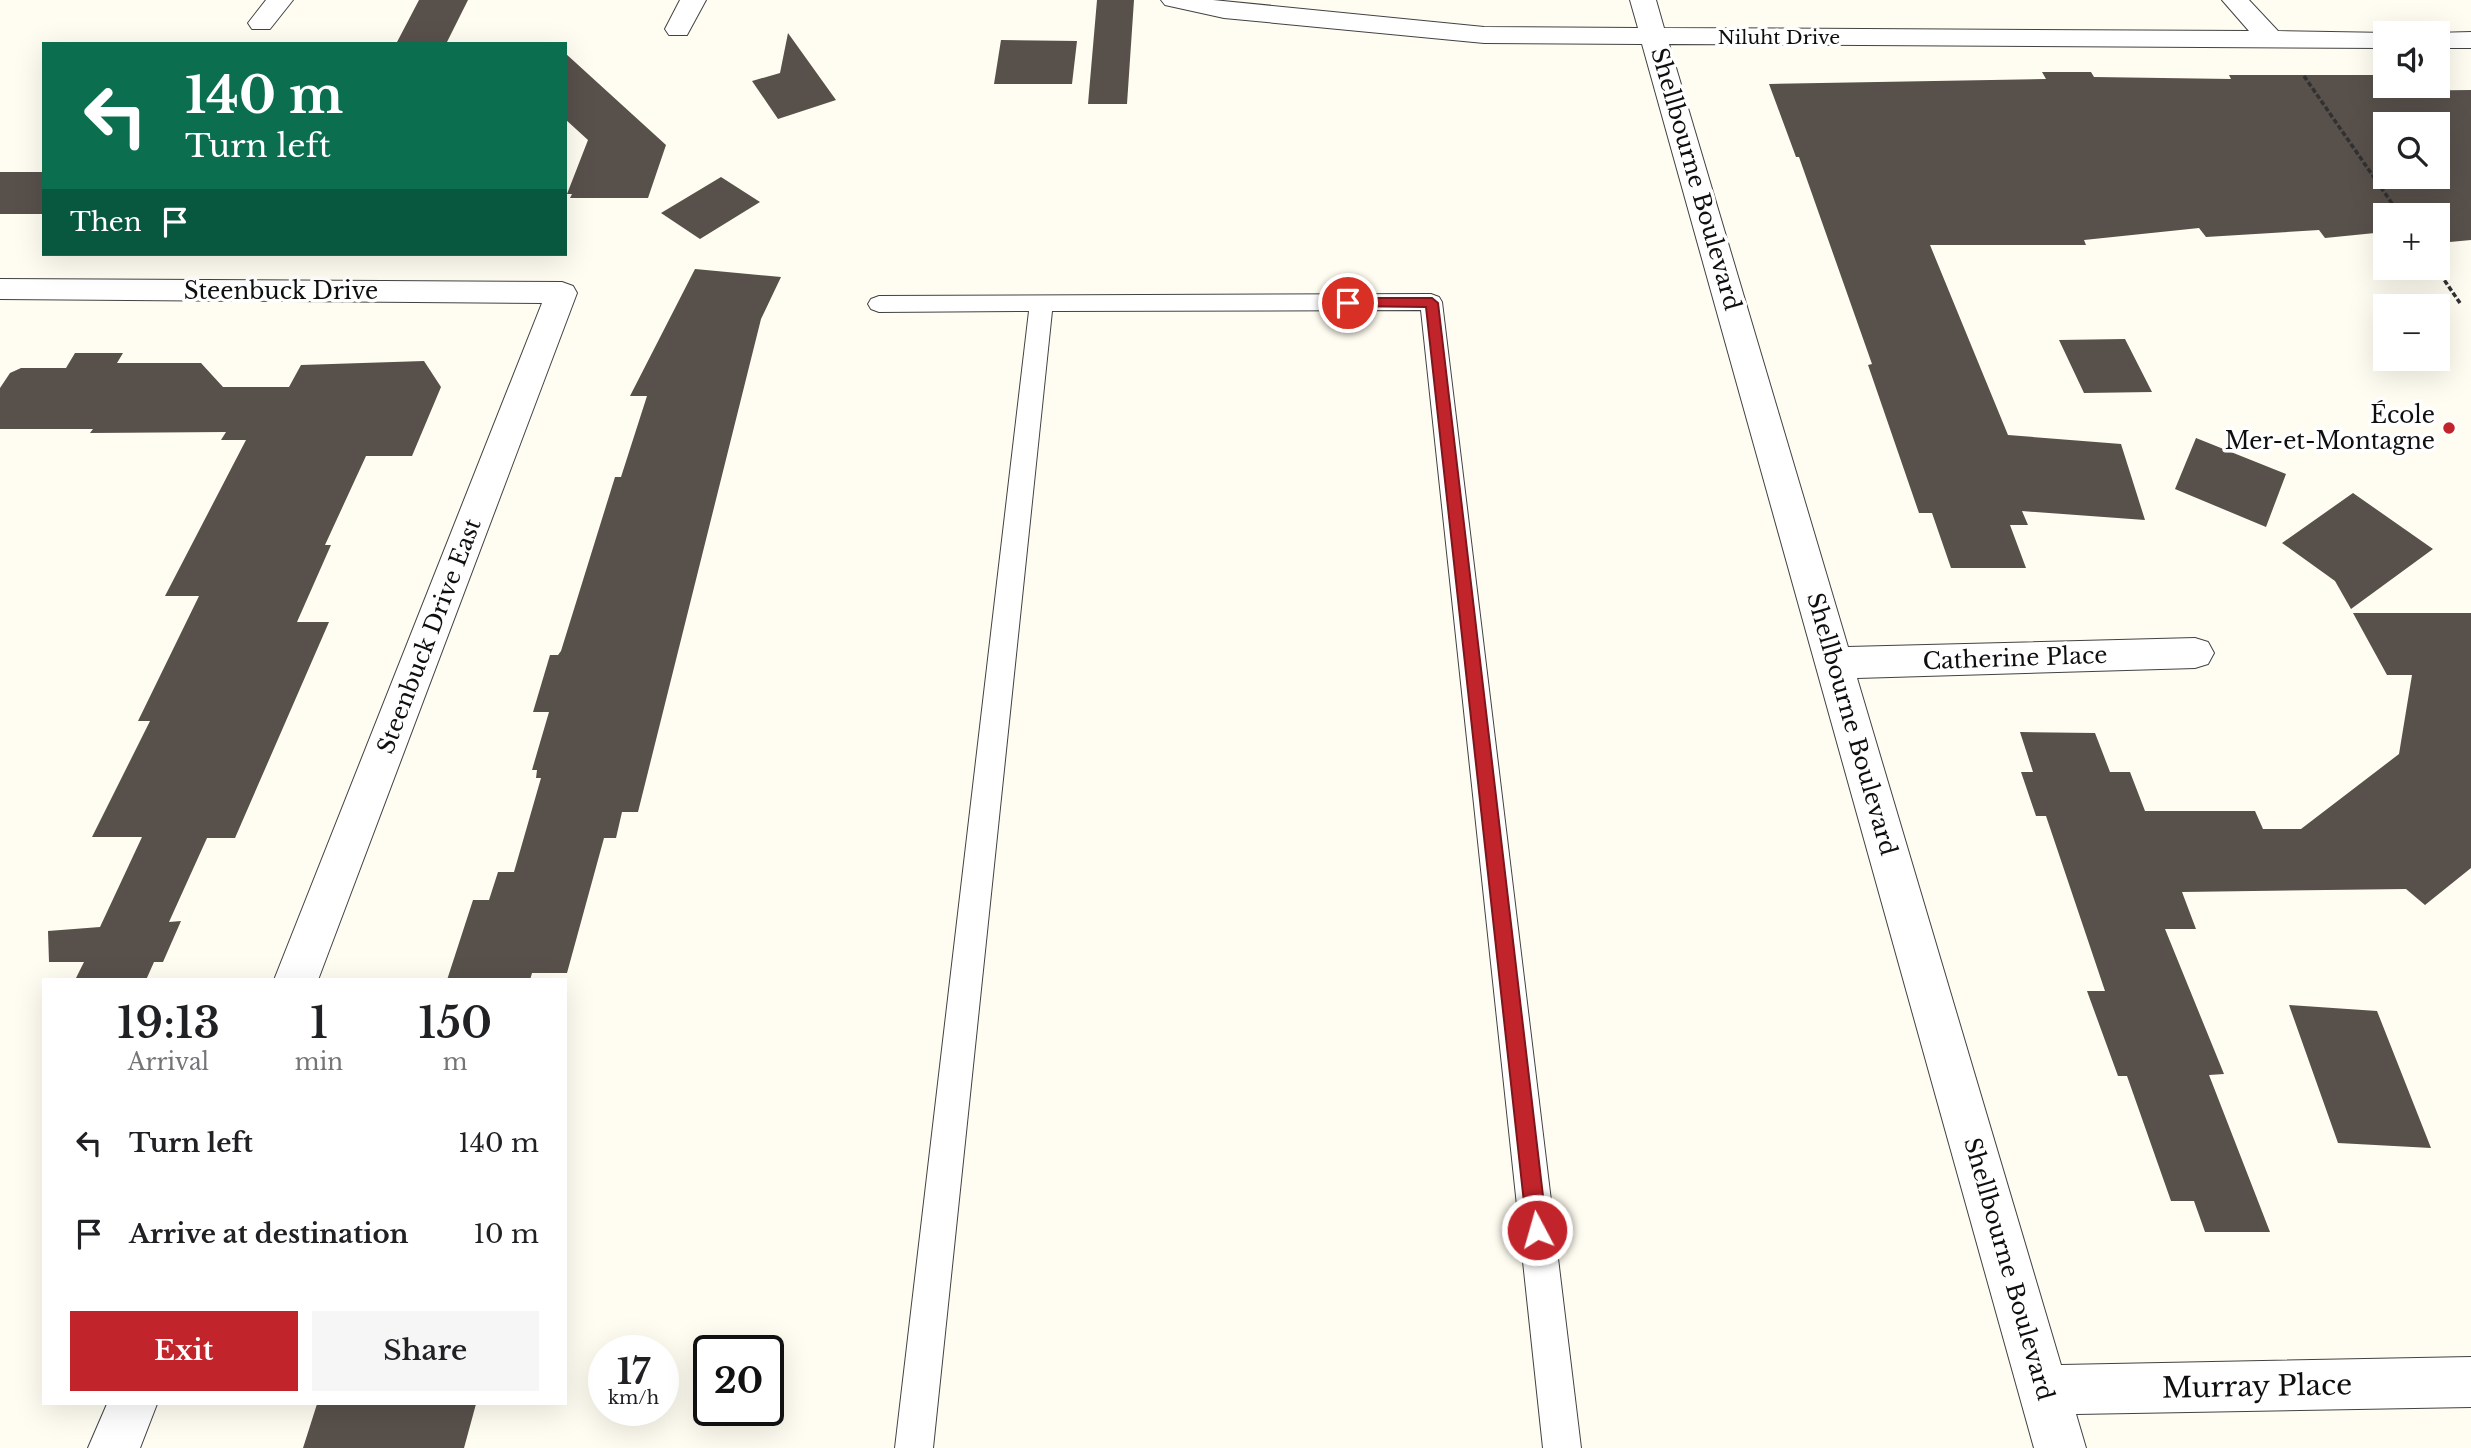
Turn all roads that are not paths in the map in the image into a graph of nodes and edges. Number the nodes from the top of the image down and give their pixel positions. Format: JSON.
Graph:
{"nodes":[{"id":1,"x":280,"y":0,"type":"edge"},
{"id":2,"x":693,"y":0,"type":"edge"},
{"id":3,"x":1174,"y":0,"type":"edge"},
{"id":4,"x":1643,"y":0,"type":"edge"},
{"id":5,"x":2235,"y":0,"type":"edge"},
{"id":6,"x":261,"y":23,"type":"dead end"},
{"id":7,"x":678,"y":29,"type":"dead end"},
{"id":8,"x":1655,"y":36,"type":"junction"},
{"id":9,"x":2275,"y":40,"type":"junction"},
{"id":10,"x":2373,"y":40,"type":"edge"},
{"id":11,"x":2450,"y":40,"type":"edge"},
{"id":12,"x":2471,"y":40,"type":"edge"},
{"id":13,"x":0,"y":289,"type":"edge"},
{"id":14,"x":562,"y":293,"type":"joint"},
{"id":15,"x":878,"y":304,"type":"dead end"},
{"id":16,"x":1041,"y":304,"type":"junction"},
{"id":17,"x":2195,"y":653,"type":"dead end"},
{"id":18,"x":1835,"y":663,"type":"junction"},
{"id":19,"x":297,"y":978,"type":"edge"},
{"id":20,"x":2471,"y":1382,"type":"edge"},
{"id":21,"x":2043,"y":1390,"type":"junction"},
{"id":22,"x":132,"y":1405,"type":"edge"},
{"id":23,"x":114,"y":1448,"type":"edge"},
{"id":24,"x":914,"y":1448,"type":"edge"},
{"id":25,"x":1562,"y":1448,"type":"edge"},
{"id":26,"x":2060,"y":1448,"type":"edge"}],
"edges":[{"from":1,"to":6,"type":"street"},
{"from":2,"to":7,"type":"street"},
{"from":3,"to":8,"type":"street","name":"Niluht Drive"},
{"from":4,"to":8,"type":"street","name":"Shellbourne Boulevard"},
{"from":5,"to":9,"type":"street"},
{"from":8,"to":9,"type":"street","name":"Niluht Drive"},
{"from":8,"to":18,"type":"street","name":"Shellbourne Boulevard"},
{"from":9,"to":10,"type":"street","name":"Niluht Drive"},
{"from":11,"to":12,"type":"street"},
{"from":13,"to":14,"type":"street","name":"Steenbuck Drive"},
{"from":14,"to":19,"type":"street","name":"Steenbuck Drive East"},
{"from":15,"to":16,"type":"lane"},
{"from":16,"to":24,"type":"lane"},
{"from":16,"to":25,"type":"lane"},
{"from":17,"to":18,"type":"street","name":"Catherine Place"},
{"from":18,"to":21,"type":"street","name":"Shellbourne Boulevard"},
{"from":20,"to":21,"type":"street","name":"Murray Place"},
{"from":21,"to":26,"type":"street","name":"Shellbourne Boulevard"},
{"from":22,"to":23,"type":"street"}]}
